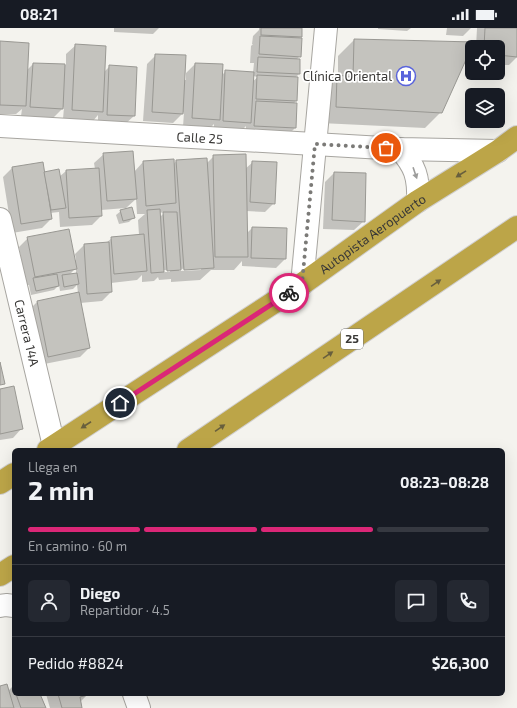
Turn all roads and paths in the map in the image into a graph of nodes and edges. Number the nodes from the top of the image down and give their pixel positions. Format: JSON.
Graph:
{"nodes":[{"id":1,"x":326,"y":28,"type":"edge"},
{"id":2,"x":0,"y":126,"type":"edge"},
{"id":3,"x":517,"y":137,"type":"edge"},
{"id":4,"x":315,"y":144,"type":"junction"},
{"id":5,"x":400,"y":149,"type":"junction"},
{"id":6,"x":498,"y":151,"type":"junction"},
{"id":7,"x":418,"y":200,"type":"junction"},
{"id":8,"x":0,"y":219,"type":"edge"},
{"id":9,"x":517,"y":227,"type":"edge"},
{"id":10,"x":302,"y":284,"type":"junction"},
{"id":11,"x":51,"y":448,"type":"edge"},
{"id":12,"x":191,"y":448,"type":"edge"},
{"id":13,"x":12,"y":475,"type":"edge"},
{"id":14,"x":0,"y":483,"type":"edge"},
{"id":15,"x":12,"y":567,"type":"edge"},
{"id":16,"x":0,"y":575,"type":"edge"},
{"id":17,"x":0,"y":606,"type":"edge"},
{"id":18,"x":12,"y":606,"type":"edge"},
{"id":19,"x":135,"y":696,"type":"edge"},
{"id":20,"x":139,"y":708,"type":"edge"}],
"edges":[{"from":1,"to":4,"type":"street"},
{"from":2,"to":4,"type":"street","name":"Calle 25"},
{"from":3,"to":6,"type":"highway","name":"Autopista Aeropuerto"},
{"from":4,"to":5,"type":"street","name":"Calle 25"},
{"from":4,"to":10,"type":"street"},
{"from":5,"to":6,"type":"street","name":"Calle 25"},
{"from":5,"to":7,"type":"street","one_way":true},
{"from":6,"to":7,"type":"highway","name":"Autopista Aeropuerto","one_way":true},
{"from":7,"to":10,"type":"highway","name":"Autopista Aeropuerto"},
{"from":8,"to":11,"type":"street","name":"Carrera 14A"},
{"from":12,"to":9,"type":"highway","number":"25","one_way":true},
{"from":10,"to":11,"type":"highway","name":"Autopista Aeropuerto","one_way":true},
{"from":13,"to":14,"type":"highway"},
{"from":15,"to":16,"type":"highway"},
{"from":17,"to":18,"type":"street"},
{"from":19,"to":20,"type":"street"}]}
